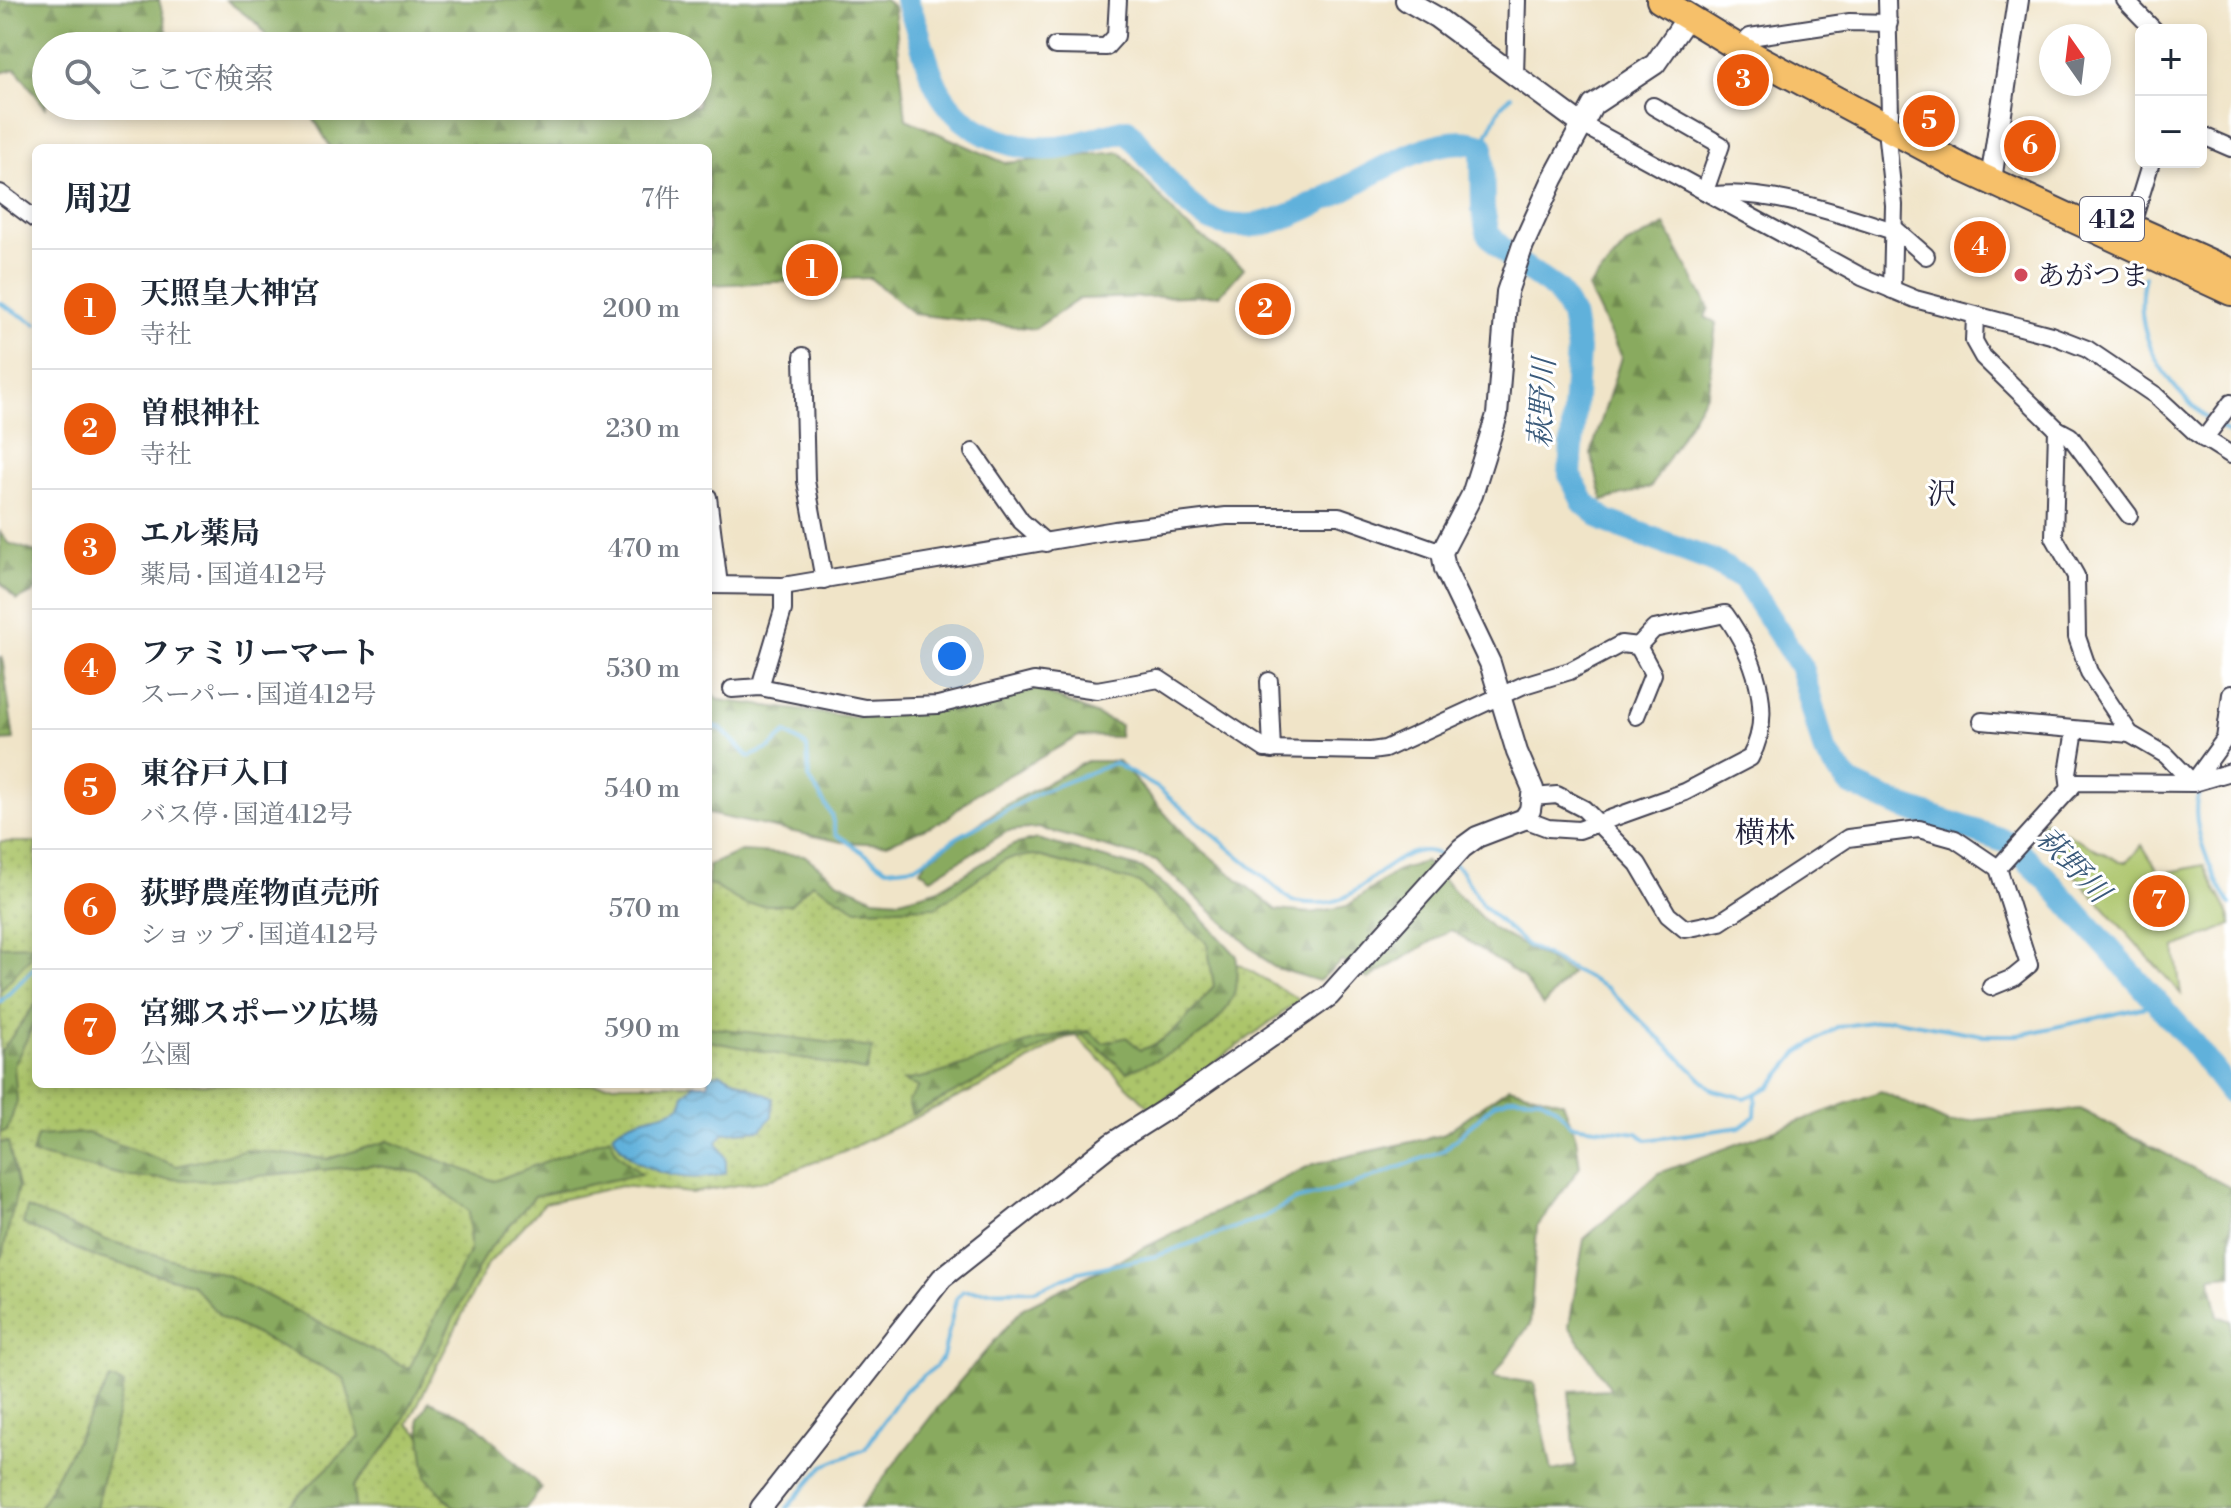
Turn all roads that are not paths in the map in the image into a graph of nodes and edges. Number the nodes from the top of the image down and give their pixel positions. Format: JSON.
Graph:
{"nodes":[{"id":1,"x":1118,"y":0,"type":"edge"},
{"id":2,"x":1406,"y":0,"type":"edge"},
{"id":3,"x":1517,"y":0,"type":"edge"},
{"id":4,"x":1660,"y":0,"type":"edge"},
{"id":5,"x":1887,"y":0,"type":"edge"},
{"id":6,"x":2018,"y":0,"type":"edge"},
{"id":7,"x":2125,"y":0,"type":"edge"},
{"id":8,"x":1687,"y":18,"type":"junction"},
{"id":9,"x":1889,"y":23,"type":"junction"},
{"id":10,"x":2148,"y":24,"type":"edge"},
{"id":11,"x":1055,"y":46,"type":"dead end"},
{"id":12,"x":1739,"y":48,"type":"junction"},
{"id":13,"x":1515,"y":76,"type":"junction"},
{"id":14,"x":1653,"y":106,"type":"dead end"},
{"id":15,"x":1581,"y":124,"type":"junction"},
{"id":16,"x":1893,"y":129,"type":"junction"},
{"id":17,"x":2207,"y":138,"type":"edge"},
{"id":18,"x":2231,"y":148,"type":"edge"},
{"id":19,"x":2149,"y":168,"type":"edge"},
{"id":20,"x":1992,"y":172,"type":"junction"},
{"id":21,"x":0,"y":193,"type":"edge"},
{"id":22,"x":1709,"y":193,"type":"junction"},
{"id":23,"x":32,"y":217,"type":"edge"},
{"id":24,"x":2131,"y":227,"type":"junction"},
{"id":25,"x":1893,"y":229,"type":"junction"},
{"id":26,"x":1926,"y":256,"type":"dead end"},
{"id":27,"x":2231,"y":272,"type":"edge"},
{"id":28,"x":1892,"y":290,"type":"junction"},
{"id":29,"x":2231,"y":292,"type":"edge"},
{"id":30,"x":1975,"y":317,"type":"junction"},
{"id":31,"x":803,"y":356,"type":"dead end"},
{"id":32,"x":2231,"y":403,"type":"edge"},
{"id":33,"x":2057,"y":429,"type":"junction"},
{"id":34,"x":2204,"y":439,"type":"junction"},
{"id":35,"x":973,"y":452,"type":"dead end"},
{"id":36,"x":2231,"y":455,"type":"edge"},
{"id":37,"x":2129,"y":515,"type":"dead end"},
{"id":38,"x":1046,"y":543,"type":"junction"},
{"id":39,"x":1442,"y":552,"type":"junction"},
{"id":40,"x":824,"y":580,"type":"junction"},
{"id":41,"x":713,"y":585,"type":"edge"},
{"id":42,"x":783,"y":586,"type":"junction"},
{"id":43,"x":1638,"y":646,"type":"junction"},
{"id":44,"x":1269,"y":681,"type":"dead end"},
{"id":45,"x":760,"y":687,"type":"junction"},
{"id":46,"x":732,"y":689,"type":"dead end"},
{"id":47,"x":2231,"y":694,"type":"edge"},
{"id":48,"x":1502,"y":696,"type":"junction"},
{"id":49,"x":1636,"y":716,"type":"dead end"},
{"id":50,"x":1982,"y":721,"type":"dead end"},
{"id":51,"x":2075,"y":730,"type":"junction"},
{"id":52,"x":2130,"y":734,"type":"junction"},
{"id":53,"x":1272,"y":750,"type":"junction"},
{"id":54,"x":2228,"y":777,"type":"edge"},
{"id":55,"x":2198,"y":782,"type":"junction"},
{"id":56,"x":2070,"y":789,"type":"junction"},
{"id":57,"x":1533,"y":797,"type":"junction"},
{"id":58,"x":1524,"y":819,"type":"junction"},
{"id":59,"x":1599,"y":823,"type":"junction"},
{"id":60,"x":2002,"y":864,"type":"junction"},
{"id":61,"x":1991,"y":987,"type":"dead end"},
{"id":62,"x":761,"y":1508,"type":"edge"}],
"edges":[{"from":1,"to":11,"type":"street"},
{"from":2,"to":13,"type":"street"},
{"from":3,"to":13,"type":"street"},
{"from":4,"to":8,"type":"highway","number":"412"},
{"from":5,"to":9,"type":"street"},
{"from":6,"to":20,"type":"street"},
{"from":7,"to":10,"type":"street"},
{"from":8,"to":12,"type":"highway","number":"412"},
{"from":8,"to":15,"type":"street"},
{"from":9,"to":12,"type":"street"},
{"from":9,"to":16,"type":"street"},
{"from":12,"to":16,"type":"highway","number":"412"},
{"from":13,"to":15,"type":"street"},
{"from":14,"to":22,"type":"street"},
{"from":15,"to":22,"type":"street"},
{"from":15,"to":39,"type":"street"},
{"from":16,"to":20,"type":"highway","number":"412"},
{"from":16,"to":25,"type":"street"},
{"from":17,"to":18,"type":"street"},
{"from":19,"to":24,"type":"street"},
{"from":20,"to":24,"type":"highway","number":"412"},
{"from":20,"to":29,"type":"highway","number":"412"},
{"from":21,"to":23,"type":"street"},
{"from":22,"to":25,"type":"street"},
{"from":22,"to":28,"type":"street"},
{"from":24,"to":27,"type":"highway","number":"412"},
{"from":25,"to":26,"type":"street"},
{"from":25,"to":28,"type":"street"},
{"from":28,"to":30,"type":"street"},
{"from":30,"to":33,"type":"street"},
{"from":30,"to":34,"type":"street"},
{"from":31,"to":40,"type":"street"},
{"from":32,"to":34,"type":"street"},
{"from":33,"to":37,"type":"street"},
{"from":33,"to":52,"type":"street"},
{"from":34,"to":36,"type":"street"},
{"from":35,"to":38,"type":"street"},
{"from":38,"to":39,"type":"street"},
{"from":38,"to":40,"type":"street"},
{"from":39,"to":48,"type":"street"},
{"from":40,"to":42,"type":"street"},
{"from":41,"to":42,"type":"street"},
{"from":42,"to":45,"type":"street"},
{"from":43,"to":48,"type":"street"},
{"from":43,"to":49,"type":"street"},
{"from":43,"to":59,"type":"street"},
{"from":44,"to":53,"type":"street"},
{"from":45,"to":46,"type":"street"},
{"from":45,"to":53,"type":"street"},
{"from":47,"to":55,"type":"street"},
{"from":48,"to":53,"type":"street"},
{"from":48,"to":57,"type":"street"},
{"from":50,"to":51,"type":"street"},
{"from":51,"to":52,"type":"street"},
{"from":51,"to":56,"type":"street"},
{"from":52,"to":55,"type":"street"},
{"from":54,"to":55,"type":"street"},
{"from":55,"to":56,"type":"street"},
{"from":56,"to":60,"type":"street"},
{"from":57,"to":58,"type":"street"},
{"from":57,"to":59,"type":"street"},
{"from":58,"to":59,"type":"street"},
{"from":58,"to":62,"type":"street"},
{"from":59,"to":60,"type":"street"},
{"from":60,"to":61,"type":"street"}]}
